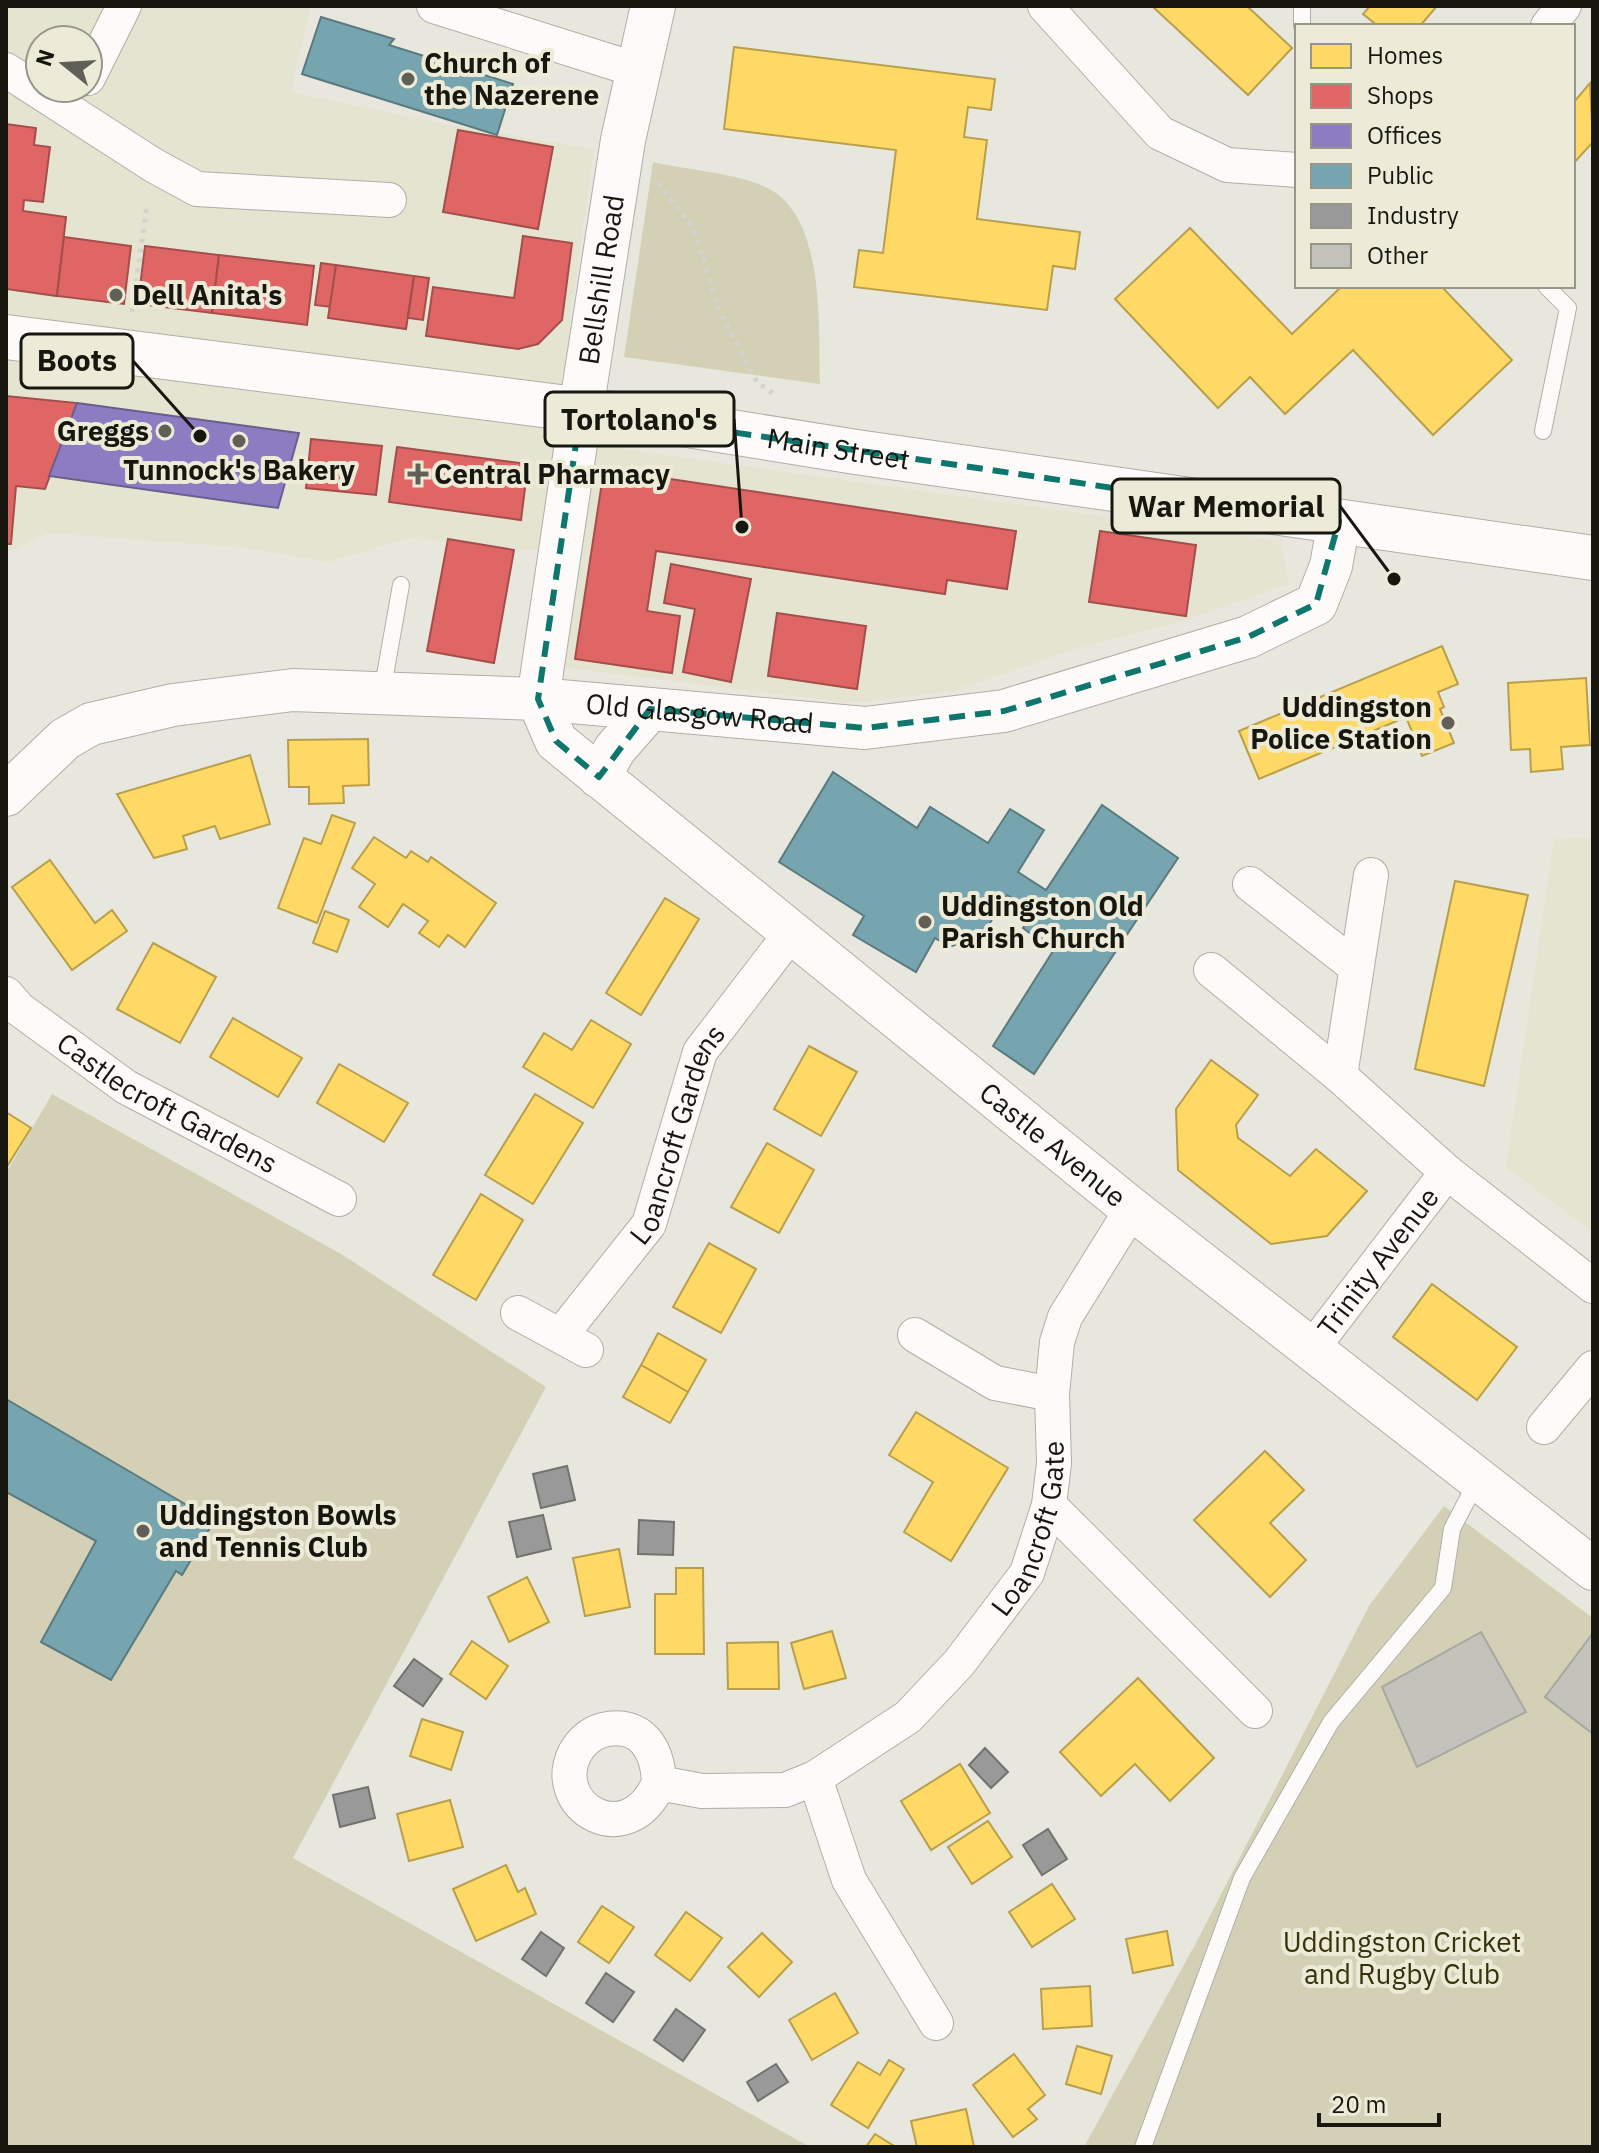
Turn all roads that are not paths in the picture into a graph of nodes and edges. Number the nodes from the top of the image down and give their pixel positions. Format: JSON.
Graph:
{"nodes":[{"id":1,"x":124,"y":6,"type":"edge"},
{"id":2,"x":434,"y":6,"type":"edge"},
{"id":3,"x":653,"y":6,"type":"edge"},
{"id":4,"x":1045,"y":6,"type":"edge"},
{"id":5,"x":1564,"y":6,"type":"edge"},
{"id":6,"x":1550,"y":24,"type":"edge"},
{"id":7,"x":104,"y":46,"type":"edge"},
{"id":8,"x":637,"y":70,"type":"junction"},
{"id":9,"x":82,"y":104,"type":"edge"},
{"id":10,"x":1295,"y":170,"type":"edge"},
{"id":11,"x":389,"y":200,"type":"dead end"},
{"id":12,"x":1548,"y":288,"type":"edge"},
{"id":13,"x":6,"y":337,"type":"edge"},
{"id":14,"x":581,"y":410,"type":"junction"},
{"id":15,"x":1543,"y":431,"type":"dead end"},
{"id":16,"x":1339,"y":521,"type":"junction"},
{"id":17,"x":1593,"y":558,"type":"edge"},
{"id":18,"x":401,"y":585,"type":"dead end"},
{"id":19,"x":382,"y":693,"type":"junction"},
{"id":20,"x":538,"y":699,"type":"junction"},
{"id":21,"x":650,"y":709,"type":"junction"},
{"id":22,"x":599,"y":777,"type":"junction"},
{"id":23,"x":6,"y":795,"type":"edge"},
{"id":24,"x":1371,"y":875,"type":"dead end"},
{"id":25,"x":1250,"y":884,"type":"dead end"},
{"id":26,"x":792,"y":932,"type":"junction"},
{"id":27,"x":1356,"y":967,"type":"junction"},
{"id":28,"x":1211,"y":970,"type":"dead end"},
{"id":29,"x":6,"y":994,"type":"edge"},
{"id":30,"x":1340,"y":1076,"type":"junction"},
{"id":31,"x":1447,"y":1172,"type":"junction"},
{"id":32,"x":339,"y":1199,"type":"dead end"},
{"id":33,"x":1132,"y":1209,"type":"junction"},
{"id":34,"x":1593,"y":1286,"type":"edge"},
{"id":35,"x":518,"y":1313,"type":"dead end"},
{"id":36,"x":915,"y":1335,"type":"dead end"},
{"id":37,"x":1310,"y":1351,"type":"junction"},
{"id":38,"x":1593,"y":1368,"type":"edge"},
{"id":39,"x":1052,"y":1394,"type":"junction"},
{"id":40,"x":1544,"y":1427,"type":"dead end"},
{"id":41,"x":1477,"y":1481,"type":"junction"},
{"id":42,"x":1049,"y":1505,"type":"junction"},
{"id":43,"x":1593,"y":1569,"type":"edge"},
{"id":44,"x":1255,"y":1711,"type":"dead end"},
{"id":45,"x":815,"y":1778,"type":"junction"},
{"id":46,"x":659,"y":1783,"type":"dead end"},
{"id":47,"x":936,"y":2023,"type":"dead end"},
{"id":48,"x":1143,"y":2147,"type":"edge"}],
"edges":[{"from":1,"to":7,"type":"street"},
{"from":2,"to":8,"type":"street"},
{"from":3,"to":8,"type":"main road","name":"Bellshill Road"},
{"from":4,"to":10,"type":"street"},
{"from":5,"to":6,"type":"street"},
{"from":8,"to":14,"type":"main road","name":"Bellshill Road"},
{"from":9,"to":11,"type":"street"},
{"from":12,"to":15,"type":"lane"},
{"from":13,"to":14,"type":"main road","name":"Main Street"},
{"from":14,"to":16,"type":"main road","name":"Main Street"},
{"from":14,"to":20,"type":"street","name":"Bellshill Road"},
{"from":16,"to":17,"type":"main road","name":"Main Street"},
{"from":16,"to":21,"type":"street","name":"Old Glasgow Road"},
{"from":18,"to":19,"type":"lane"},
{"from":19,"to":20,"type":"street","name":"Old Glasgow Road"},
{"from":19,"to":23,"type":"street","name":"Old Glasgow Road"},
{"from":20,"to":21,"type":"street","name":"Old Glasgow Road"},
{"from":20,"to":22,"type":"street","name":"Castle Avenue"},
{"from":21,"to":22,"type":"street"},
{"from":22,"to":26,"type":"street","name":"Castle Avenue"},
{"from":24,"to":27,"type":"street"},
{"from":25,"to":27,"type":"street"},
{"from":26,"to":33,"type":"street","name":"Castle Avenue"},
{"from":26,"to":35,"type":"street","name":"Loancroft Gardens"},
{"from":27,"to":30,"type":"street"},
{"from":28,"to":30,"type":"street","name":"Trinity Avenue"},
{"from":29,"to":32,"type":"street","name":"Castlecroft Gardens"},
{"from":30,"to":31,"type":"street","name":"Trinity Avenue"},
{"from":31,"to":34,"type":"street","name":"Trinity Avenue"},
{"from":31,"to":37,"type":"street","name":"Trinity Avenue"},
{"from":33,"to":37,"type":"street","name":"Castle Avenue"},
{"from":33,"to":39,"type":"street","name":"Loancroft Gate"},
{"from":36,"to":39,"type":"street"},
{"from":37,"to":41,"type":"street","name":"Castle Avenue"},
{"from":38,"to":40,"type":"street"},
{"from":39,"to":42,"type":"street","name":"Loancroft Gate"},
{"from":41,"to":43,"type":"street","name":"Castle Avenue"},
{"from":41,"to":48,"type":"lane"},
{"from":42,"to":44,"type":"street"},
{"from":42,"to":45,"type":"street","name":"Loancroft Gate"},
{"from":45,"to":46,"type":"street","name":"Loancroft Gate"},
{"from":45,"to":47,"type":"street"}]}
